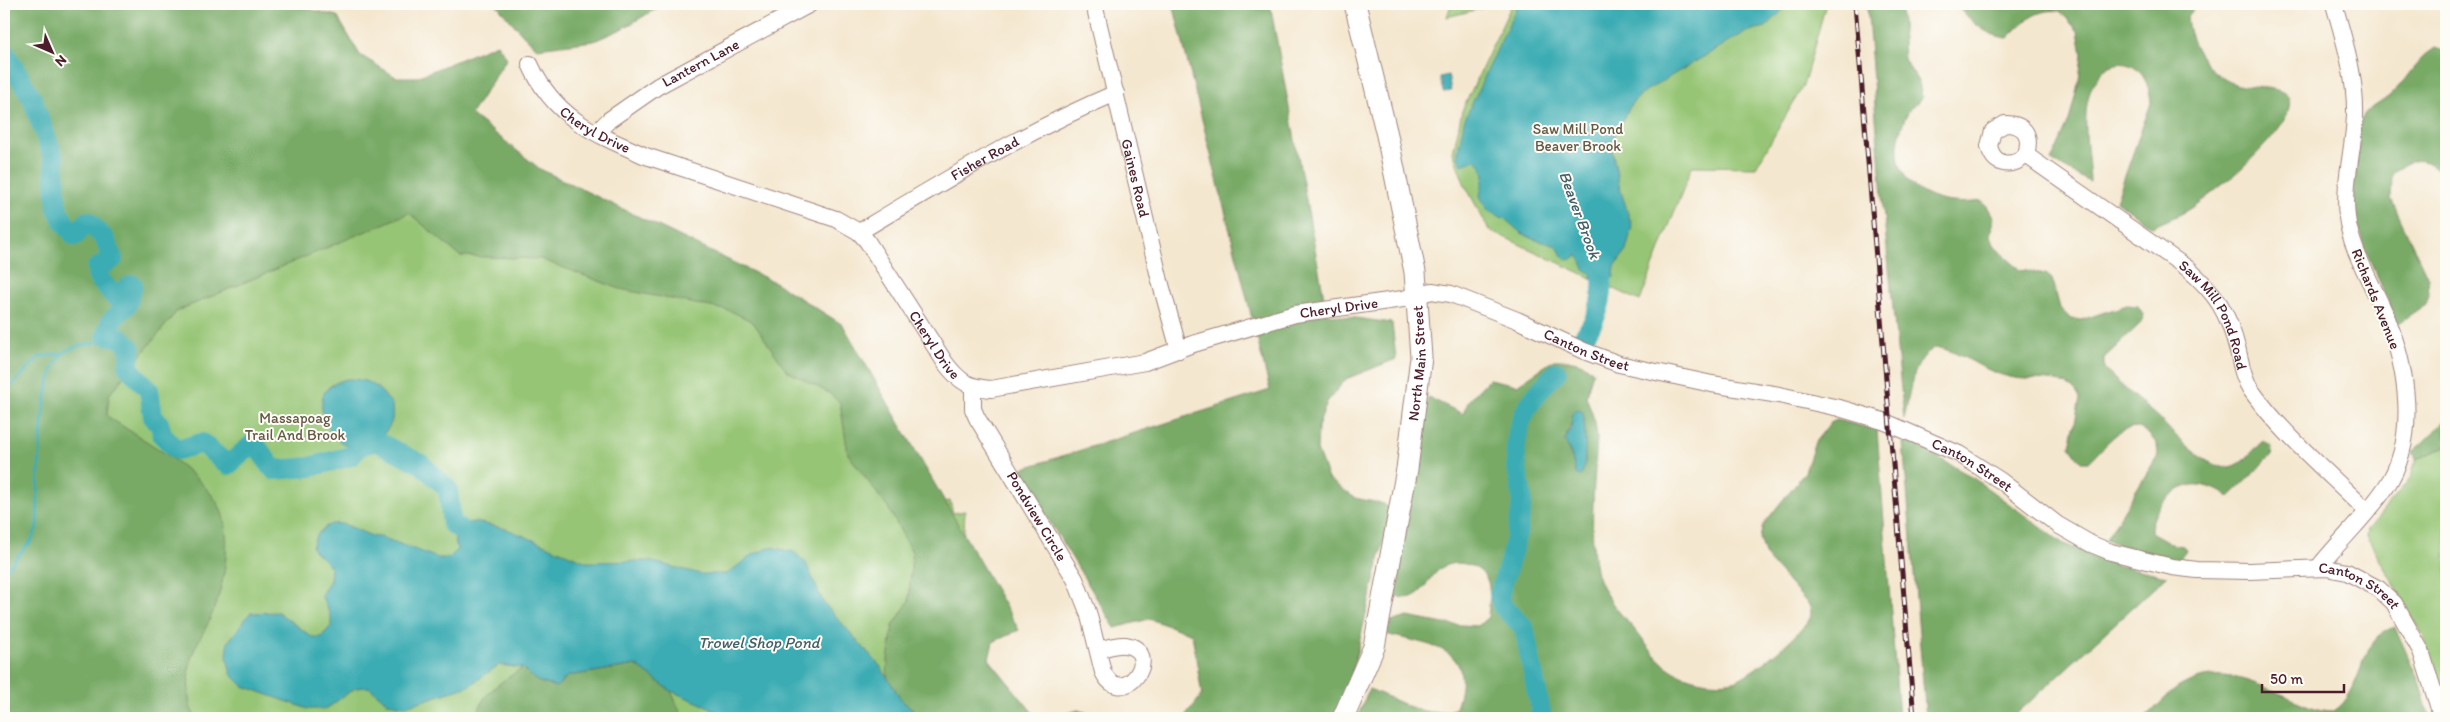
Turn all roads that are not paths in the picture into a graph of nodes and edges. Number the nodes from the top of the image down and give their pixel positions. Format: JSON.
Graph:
{"nodes":[{"id":1,"x":810,"y":4,"type":"edge"},
{"id":2,"x":1094,"y":4,"type":"edge"},
{"id":3,"x":1355,"y":4,"type":"edge"},
{"id":4,"x":2334,"y":4,"type":"edge"},
{"id":5,"x":530,"y":64,"type":"dead end"},
{"id":6,"x":1116,"y":93,"type":"junction"},
{"id":7,"x":597,"y":132,"type":"junction"},
{"id":8,"x":2026,"y":155,"type":"dead end"},
{"id":9,"x":859,"y":232,"type":"junction"},
{"id":10,"x":1418,"y":294,"type":"junction"},
{"id":11,"x":1179,"y":350,"type":"junction"},
{"id":12,"x":973,"y":388,"type":"junction"},
{"id":13,"x":2367,"y":511,"type":"junction"},
{"id":14,"x":2318,"y":568,"type":"junction"},
{"id":15,"x":1098,"y":650,"type":"dead end"},
{"id":16,"x":1342,"y":718,"type":"edge"},
{"id":17,"x":2442,"y":718,"type":"edge"}],
"edges":[{"from":1,"to":7,"type":"street","name":"Lantern Lane"},
{"from":2,"to":6,"type":"street","name":"Gaines Road"},
{"from":3,"to":10,"type":"main road","name":"North Main Street"},
{"from":4,"to":13,"type":"street","name":"Richards Avenue"},
{"from":5,"to":7,"type":"street","name":"Cheryl Drive"},
{"from":6,"to":9,"type":"street","name":"Fisher Road"},
{"from":6,"to":11,"type":"street","name":"Gaines Road"},
{"from":7,"to":9,"type":"street","name":"Cheryl Drive"},
{"from":8,"to":13,"type":"street","name":"Saw Mill Pond Road"},
{"from":9,"to":12,"type":"street","name":"Cheryl Drive"},
{"from":10,"to":11,"type":"street","name":"Cheryl Drive"},
{"from":10,"to":14,"type":"street","name":"Canton Street"},
{"from":10,"to":16,"type":"main road","name":"North Main Street"},
{"from":11,"to":12,"type":"street","name":"Cheryl Drive"},
{"from":12,"to":15,"type":"street","name":"Pondview Circle"},
{"from":13,"to":14,"type":"street","name":"Richards Avenue"},
{"from":14,"to":17,"type":"street","name":"Canton Street"}]}
